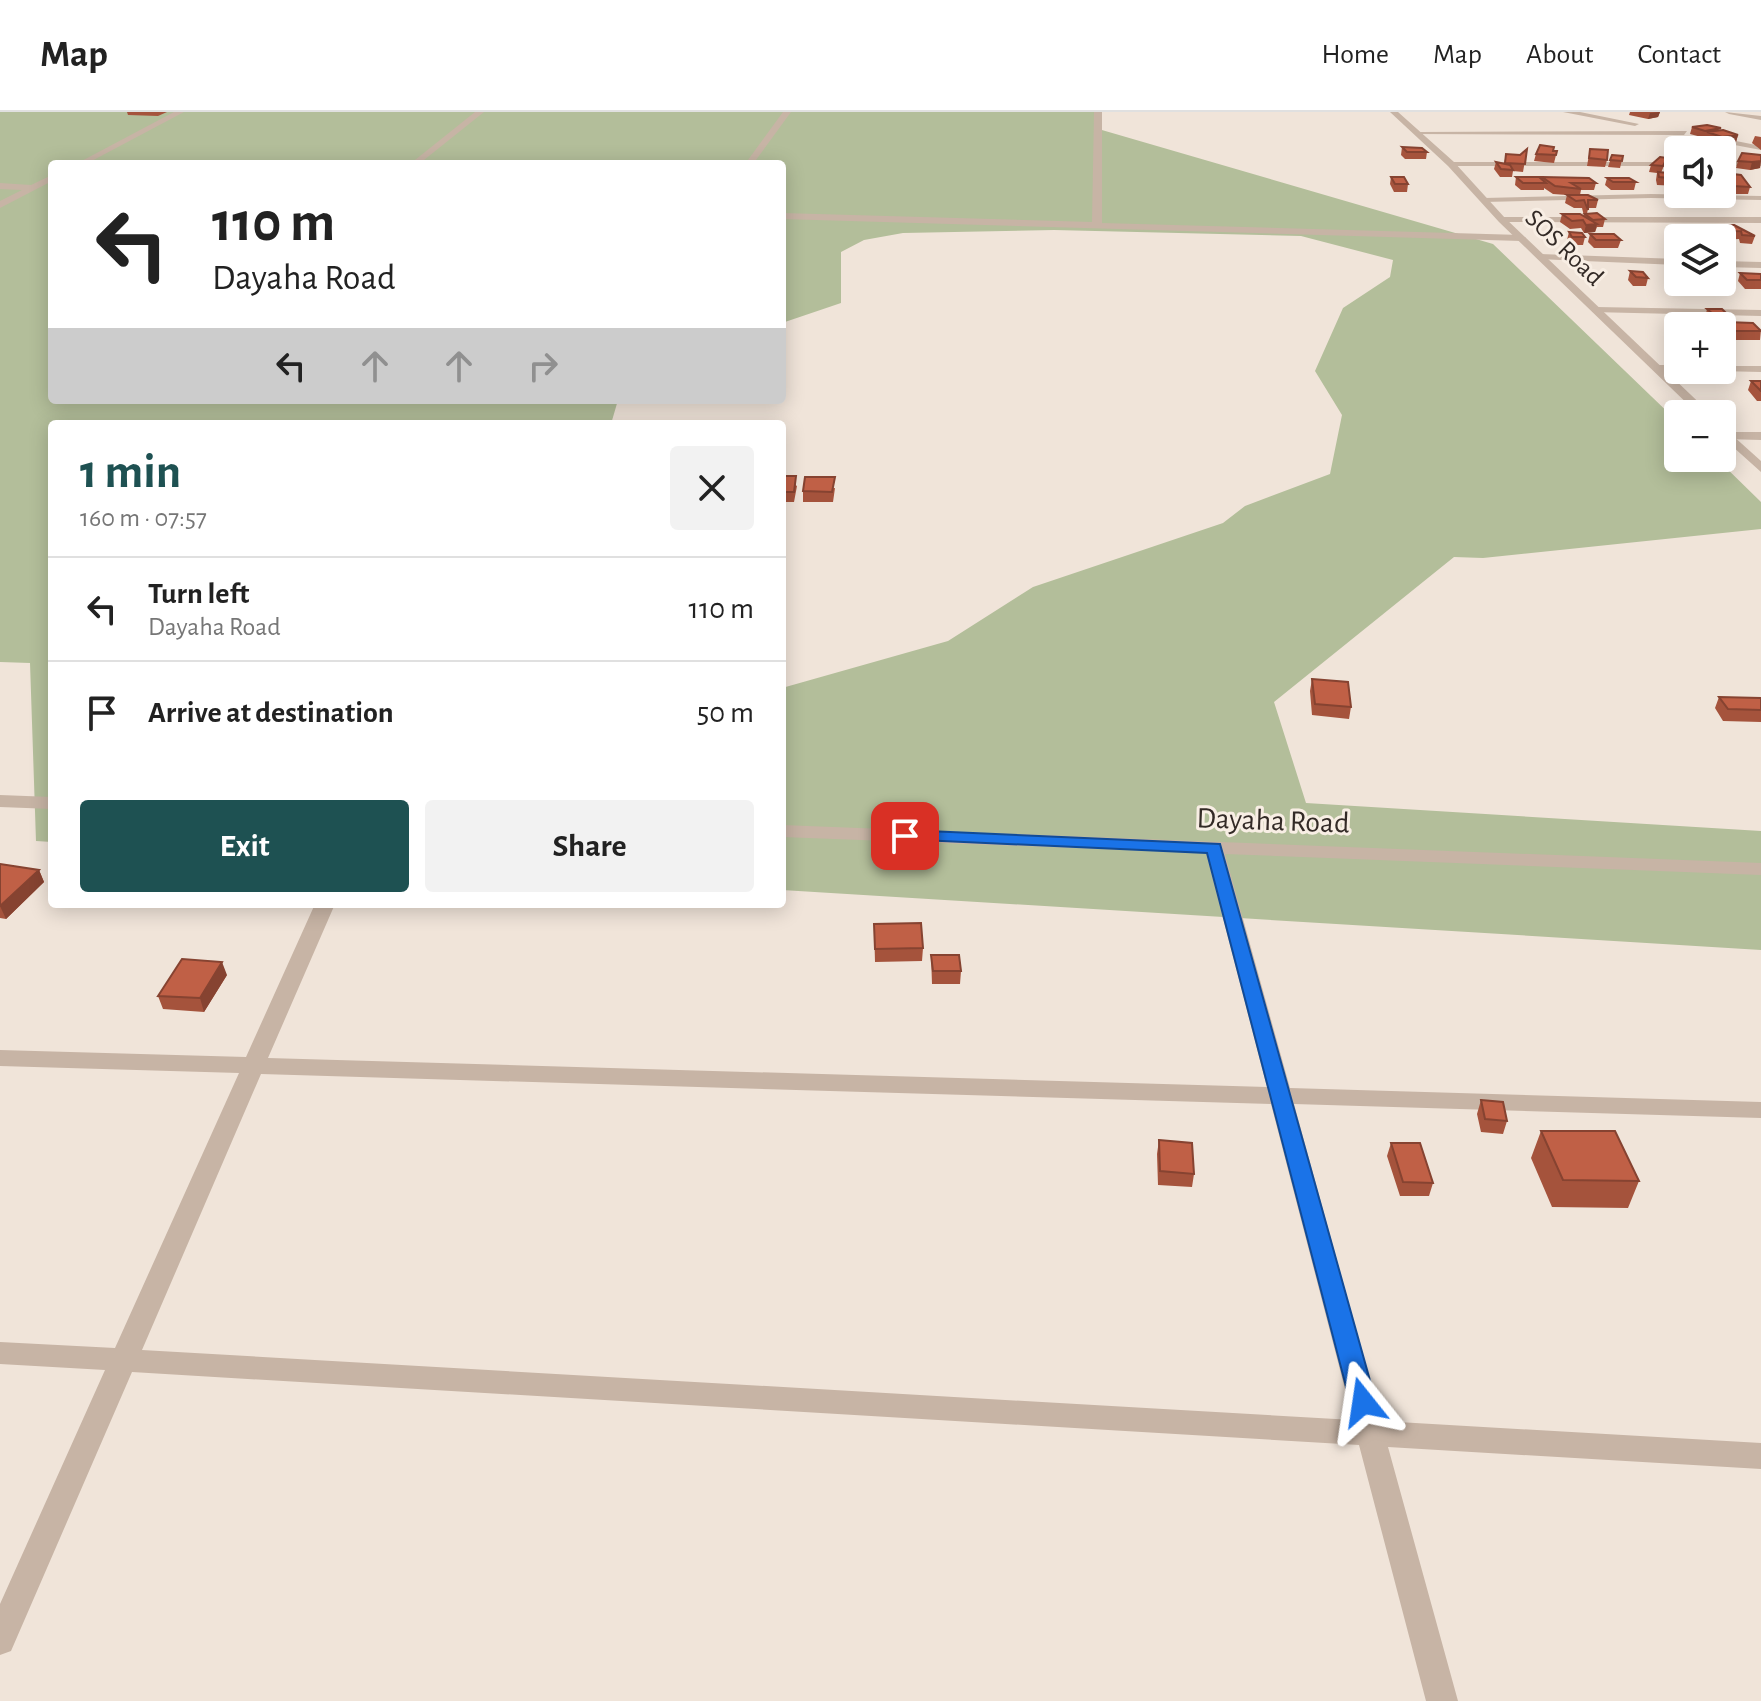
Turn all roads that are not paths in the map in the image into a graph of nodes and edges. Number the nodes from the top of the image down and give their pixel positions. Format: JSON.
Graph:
{"nodes":[{"id":1,"x":180,"y":112,"type":"edge"},
{"id":2,"x":480,"y":112,"type":"edge"},
{"id":3,"x":787,"y":112,"type":"edge"},
{"id":4,"x":1098,"y":112,"type":"edge"},
{"id":5,"x":1394,"y":112,"type":"edge"},
{"id":6,"x":1567,"y":112,"type":"edge"},
{"id":7,"x":1729,"y":112,"type":"edge"},
{"id":8,"x":1761,"y":118,"type":"edge"},
{"id":9,"x":1684,"y":133,"type":"junction"},
{"id":10,"x":1420,"y":134,"type":"junction"},
{"id":11,"x":1761,"y":148,"type":"edge"},
{"id":12,"x":88,"y":160,"type":"edge"},
{"id":13,"x":419,"y":160,"type":"edge"},
{"id":14,"x":752,"y":160,"type":"edge"},
{"id":15,"x":1451,"y":164,"type":"junction"},
{"id":16,"x":1664,"y":164,"type":"edge"},
{"id":17,"x":1736,"y":164,"type":"edge"},
{"id":18,"x":1761,"y":164,"type":"edge"},
{"id":19,"x":48,"y":180,"type":"edge"},
{"id":20,"x":0,"y":186,"type":"edge"},
{"id":21,"x":34,"y":188,"type":"junction"},
{"id":22,"x":48,"y":189,"type":"edge"},
{"id":23,"x":1761,"y":198,"type":"edge"},
{"id":24,"x":1484,"y":200,"type":"junction"},
{"id":25,"x":0,"y":205,"type":"edge"},
{"id":26,"x":786,"y":216,"type":"edge"},
{"id":27,"x":1502,"y":220,"type":"junction"},
{"id":28,"x":1761,"y":220,"type":"edge"},
{"id":29,"x":1097,"y":226,"type":"junction"},
{"id":30,"x":1521,"y":238,"type":"junction"},
{"id":31,"x":1540,"y":257,"type":"junction"},
{"id":32,"x":1664,"y":261,"type":"edge"},
{"id":33,"x":1736,"y":264,"type":"edge"},
{"id":34,"x":1761,"y":265,"type":"edge"},
{"id":35,"x":1596,"y":310,"type":"junction"},
{"id":36,"x":1761,"y":313,"type":"edge"},
{"id":37,"x":1657,"y":368,"type":"junction"},
{"id":38,"x":1664,"y":368,"type":"edge"},
{"id":39,"x":1736,"y":369,"type":"edge"},
{"id":40,"x":1761,"y":369,"type":"edge"},
{"id":41,"x":1690,"y":400,"type":"edge"},
{"id":42,"x":1736,"y":434,"type":"edge"},
{"id":43,"x":1761,"y":436,"type":"edge"},
{"id":44,"x":1736,"y":444,"type":"edge"},
{"id":45,"x":1761,"y":468,"type":"edge"},
{"id":46,"x":0,"y":801,"type":"edge"},
{"id":47,"x":48,"y":803,"type":"edge"},
{"id":48,"x":786,"y":831,"type":"edge"},
{"id":49,"x":1214,"y":848,"type":"junction"},
{"id":50,"x":1761,"y":869,"type":"edge"},
{"id":51,"x":323,"y":908,"type":"edge"},
{"id":52,"x":0,"y":1058,"type":"edge"},
{"id":53,"x":253,"y":1065,"type":"junction"},
{"id":54,"x":1761,"y":1110,"type":"edge"},
{"id":55,"x":0,"y":1353,"type":"edge"},
{"id":56,"x":123,"y":1360,"type":"junction"},
{"id":57,"x":1371,"y":1433,"type":"junction"},
{"id":58,"x":1761,"y":1456,"type":"edge"},
{"id":59,"x":0,"y":1640,"type":"edge"},
{"id":60,"x":1442,"y":1701,"type":"edge"}],
"edges":[{"from":1,"to":12,"type":"street"},
{"from":2,"to":13,"type":"street"},
{"from":3,"to":14,"type":"street"},
{"from":4,"to":29,"type":"street"},
{"from":5,"to":10,"type":"street","name":"SOS Road"},
{"from":6,"to":9,"type":"street"},
{"from":7,"to":8,"type":"street"},
{"from":9,"to":10,"type":"street"},
{"from":9,"to":11,"type":"street"},
{"from":10,"to":15,"type":"street","name":"SOS Road"},
{"from":15,"to":16,"type":"street"},
{"from":15,"to":24,"type":"street","name":"SOS Road"},
{"from":17,"to":18,"type":"street"},
{"from":19,"to":21,"type":"street"},
{"from":20,"to":21,"type":"street"},
{"from":21,"to":22,"type":"street"},
{"from":21,"to":25,"type":"street"},
{"from":23,"to":24,"type":"lane"},
{"from":24,"to":27,"type":"street","name":"SOS Road"},
{"from":26,"to":29,"type":"street"},
{"from":27,"to":28,"type":"street"},
{"from":27,"to":30,"type":"street","name":"SOS Road"},
{"from":29,"to":30,"type":"street"},
{"from":30,"to":31,"type":"street","name":"SOS Road"},
{"from":31,"to":32,"type":"street"},
{"from":31,"to":35,"type":"street","name":"SOS Road"},
{"from":33,"to":34,"type":"street"},
{"from":35,"to":36,"type":"street"},
{"from":35,"to":37,"type":"street","name":"SOS Road"},
{"from":37,"to":38,"type":"street"},
{"from":37,"to":41,"type":"street","name":"SOS Road"},
{"from":39,"to":40,"type":"street"},
{"from":42,"to":43,"type":"street"},
{"from":44,"to":45,"type":"street"},
{"from":46,"to":47,"type":"street"},
{"from":48,"to":49,"type":"street","name":"Dayaha Road"},
{"from":49,"to":50,"type":"street","name":"Dayaha Road"},
{"from":49,"to":57,"type":"street"},
{"from":51,"to":53,"type":"street"},
{"from":52,"to":53,"type":"street"},
{"from":53,"to":54,"type":"street"},
{"from":53,"to":56,"type":"street"},
{"from":55,"to":56,"type":"street"},
{"from":56,"to":57,"type":"street"},
{"from":56,"to":59,"type":"street"},
{"from":57,"to":58,"type":"street"},
{"from":57,"to":60,"type":"street"}]}
